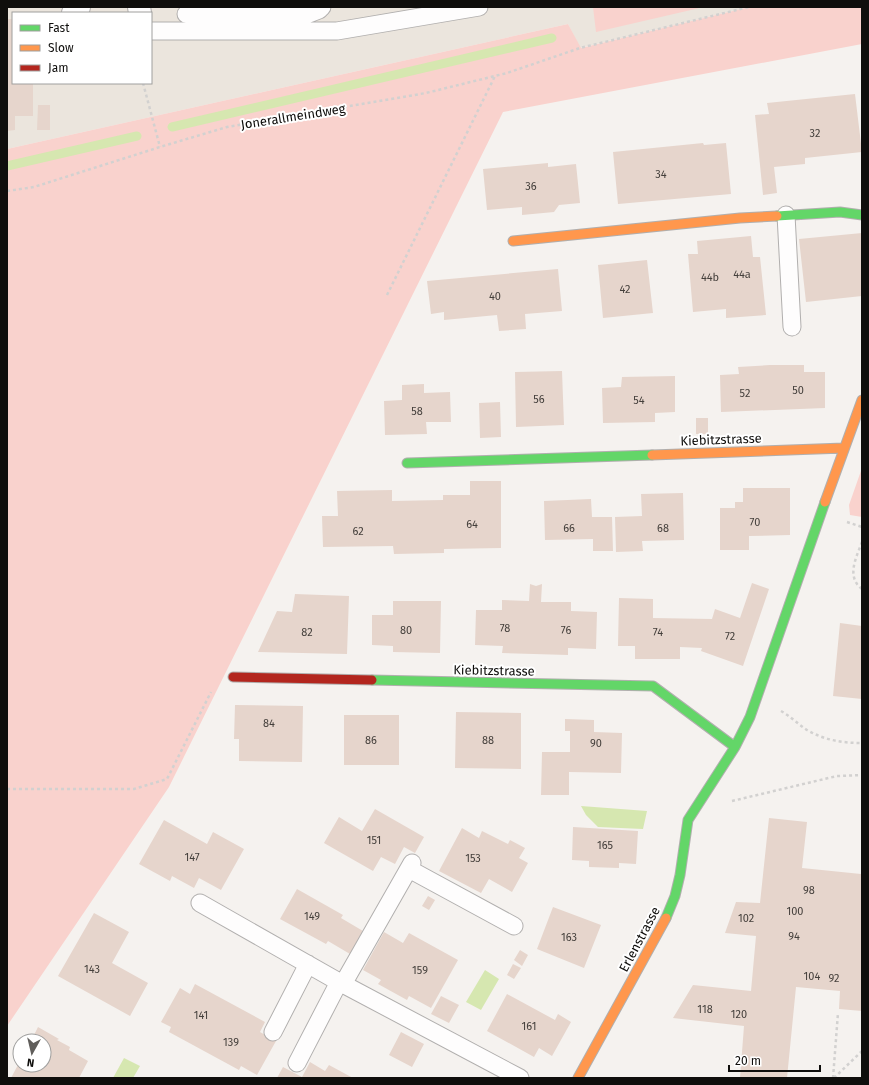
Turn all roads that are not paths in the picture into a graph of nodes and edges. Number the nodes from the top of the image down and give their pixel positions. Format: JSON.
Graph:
{"nodes":[{"id":1,"x":322,"y":7,"type":"edge"},
{"id":2,"x":479,"y":7,"type":"edge"},
{"id":3,"x":186,"y":17,"type":"edge"},
{"id":4,"x":152,"y":31,"type":"edge"},
{"id":5,"x":862,"y":214,"type":"edge"},
{"id":6,"x":786,"y":215,"type":"junction"},
{"id":7,"x":513,"y":241,"type":"dead end"},
{"id":8,"x":792,"y":327,"type":"dead end"},
{"id":9,"x":862,"y":400,"type":"edge"},
{"id":10,"x":844,"y":448,"type":"junction"},
{"id":11,"x":407,"y":463,"type":"dead end"},
{"id":12,"x":232,"y":677,"type":"road end"},
{"id":13,"x":735,"y":747,"type":"junction"},
{"id":14,"x":200,"y":903,"type":"dead end"},
{"id":15,"x":514,"y":926,"type":"dead end"},
{"id":16,"x":308,"y":964,"type":"junction"},
{"id":17,"x":341,"y":983,"type":"junction"},
{"id":18,"x":273,"y":1032,"type":"dead end"},
{"id":19,"x":297,"y":1063,"type":"dead end"},
{"id":20,"x":520,"y":1078,"type":"edge"},
{"id":21,"x":578,"y":1078,"type":"edge"}],
"edges":[{"from":1,"to":3,"type":"lane"},
{"from":2,"to":3,"type":"lane"},
{"from":3,"to":4,"type":"lane"},
{"from":5,"to":6,"type":"street"},
{"from":6,"to":7,"type":"street"},
{"from":6,"to":8,"type":"lane"},
{"from":9,"to":10,"type":"street"},
{"from":10,"to":11,"type":"street","name":"Kiebitzstrasse"},
{"from":10,"to":13,"type":"street"},
{"from":12,"to":13,"type":"street","name":"Kiebitzstrasse"},
{"from":13,"to":21,"type":"street","name":"Erlenstrasse"},
{"from":14,"to":16,"type":"lane"},
{"from":15,"to":17,"type":"lane"},
{"from":16,"to":17,"type":"lane"},
{"from":16,"to":18,"type":"lane"},
{"from":17,"to":19,"type":"lane"},
{"from":17,"to":20,"type":"lane"}]}
